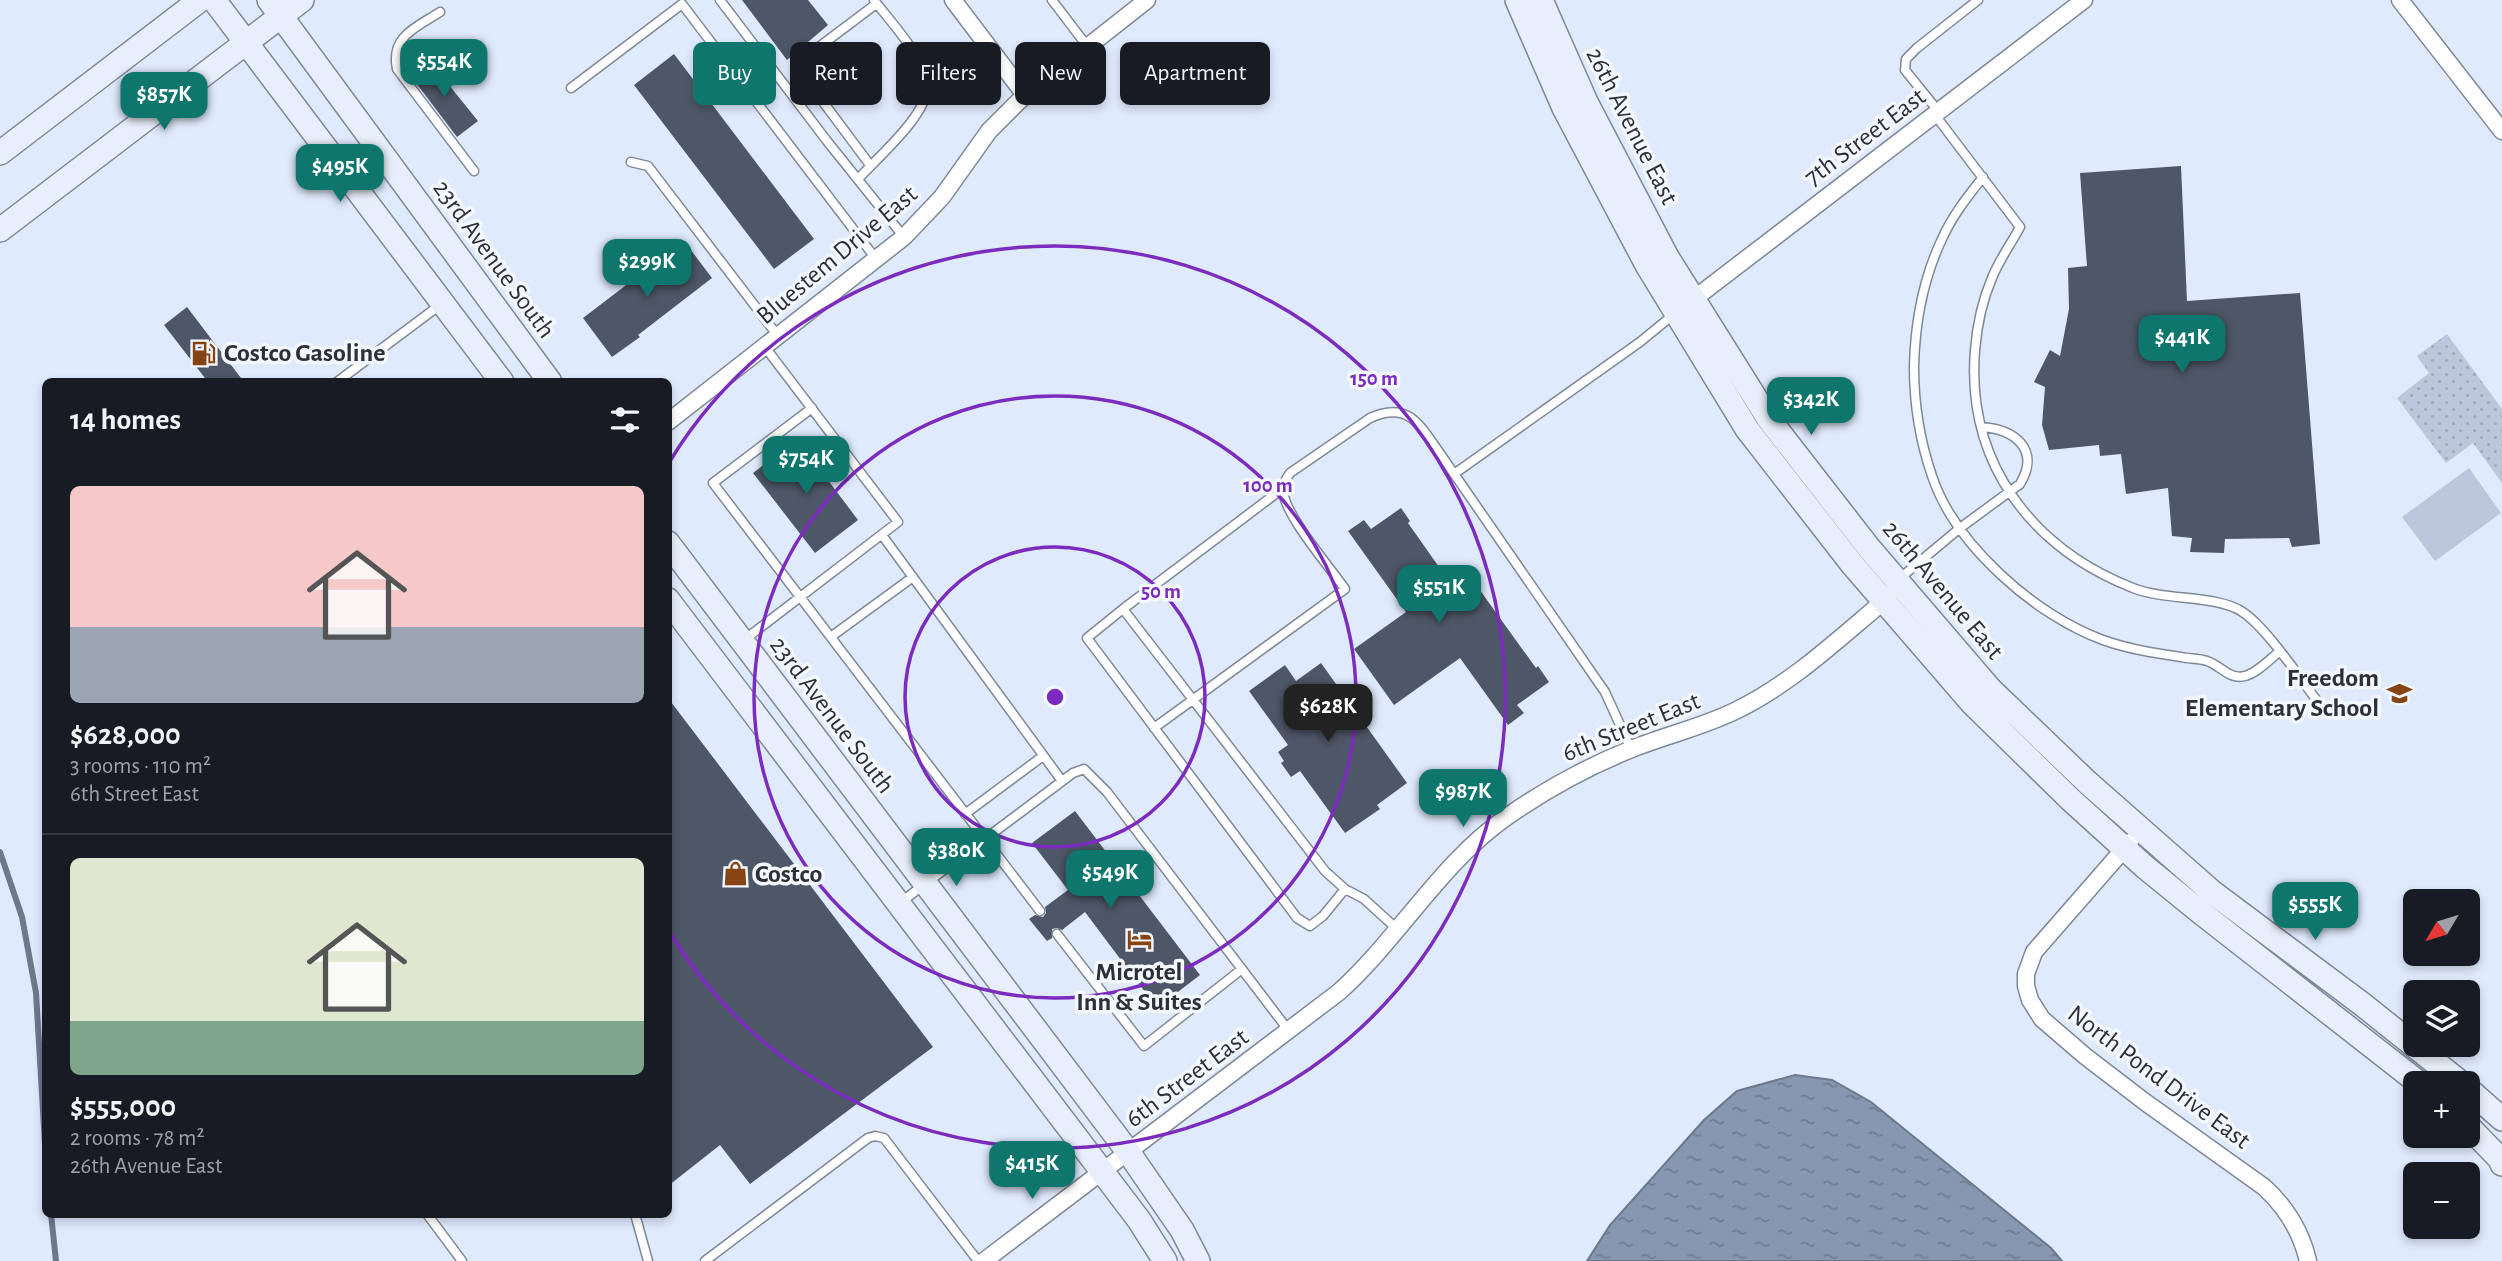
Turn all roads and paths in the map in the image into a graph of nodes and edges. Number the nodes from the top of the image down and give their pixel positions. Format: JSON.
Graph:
{"nodes":[{"id":1,"x":200,"y":0,"type":"edge"},
{"id":2,"x":214,"y":0,"type":"edge"},
{"id":3,"x":302,"y":0,"type":"edge"},
{"id":4,"x":720,"y":0,"type":"edge"},
{"id":5,"x":953,"y":0,"type":"edge"},
{"id":6,"x":1052,"y":0,"type":"edge"},
{"id":7,"x":1147,"y":0,"type":"edge"},
{"id":8,"x":1517,"y":0,"type":"edge"},
{"id":9,"x":1541,"y":0,"type":"edge"},
{"id":10,"x":1978,"y":0,"type":"edge"},
{"id":11,"x":2084,"y":0,"type":"edge"},
{"id":12,"x":2400,"y":0,"type":"edge"},
{"id":13,"x":875,"y":2,"type":"edge"},
{"id":14,"x":275,"y":8,"type":"edge"},
{"id":15,"x":440,"y":12,"type":"dead end"},
{"id":16,"x":1084,"y":42,"type":"edge"},
{"id":17,"x":1092,"y":42,"type":"edge"},
{"id":18,"x":246,"y":43,"type":"junction"},
{"id":19,"x":1015,"y":82,"type":"edge"},
{"id":20,"x":571,"y":88,"type":"dead end"},
{"id":21,"x":1015,"y":105,"type":"edge"},
{"id":22,"x":1937,"y":114,"type":"junction"},
{"id":23,"x":2502,"y":131,"type":"edge"},
{"id":24,"x":0,"y":153,"type":"edge"},
{"id":25,"x":631,"y":162,"type":"dead end"},
{"id":26,"x":870,"y":165,"type":"junction"},
{"id":27,"x":474,"y":171,"type":"dead end"},
{"id":28,"x":1983,"y":177,"type":"junction"},
{"id":29,"x":858,"y":179,"type":"junction"},
{"id":30,"x":0,"y":230,"type":"edge"},
{"id":31,"x":904,"y":236,"type":"junction"},
{"id":32,"x":876,"y":259,"type":"junction"},
{"id":33,"x":443,"y":303,"type":"junction"},
{"id":34,"x":1685,"y":306,"type":"junction"},
{"id":35,"x":772,"y":342,"type":"junction"},
{"id":36,"x":342,"y":378,"type":"edge"},
{"id":37,"x":499,"y":378,"type":"edge"},
{"id":38,"x":547,"y":378,"type":"edge"},
{"id":39,"x":811,"y":408,"type":"junction"},
{"id":40,"x":672,"y":419,"type":"edge"},
{"id":41,"x":1981,"y":427,"type":"junction"},
{"id":42,"x":1454,"y":474,"type":"junction"},
{"id":43,"x":1282,"y":489,"type":"junction"},
{"id":44,"x":2009,"y":493,"type":"junction"},
{"id":45,"x":1960,"y":528,"type":"junction"},
{"id":46,"x":882,"y":534,"type":"junction"},
{"id":47,"x":672,"y":548,"type":"edge"},
{"id":48,"x":913,"y":577,"type":"junction"},
{"id":49,"x":1897,"y":581,"type":"junction"},
{"id":50,"x":801,"y":596,"type":"junction"},
{"id":51,"x":1884,"y":601,"type":"junction"},
{"id":52,"x":672,"y":605,"type":"edge"},
{"id":53,"x":1123,"y":609,"type":"junction"},
{"id":54,"x":832,"y":636,"type":"junction"},
{"id":55,"x":741,"y":642,"type":"junction"},
{"id":56,"x":2279,"y":652,"type":"junction"},
{"id":57,"x":1192,"y":700,"type":"junction"},
{"id":58,"x":2323,"y":709,"type":"dead end"},
{"id":59,"x":1154,"y":728,"type":"junction"},
{"id":60,"x":1631,"y":749,"type":"junction"},
{"id":61,"x":1043,"y":756,"type":"junction"},
{"id":62,"x":1062,"y":781,"type":"junction"},
{"id":63,"x":965,"y":814,"type":"junction"},
{"id":64,"x":2142,"y":830,"type":"junction"},
{"id":65,"x":984,"y":839,"type":"junction"},
{"id":66,"x":2125,"y":847,"type":"junction"},
{"id":67,"x":925,"y":883,"type":"junction"},
{"id":68,"x":1345,"y":889,"type":"junction"},
{"id":69,"x":899,"y":904,"type":"junction"},
{"id":70,"x":1040,"y":911,"type":"dead end"},
{"id":71,"x":1397,"y":929,"type":"junction"},
{"id":72,"x":1057,"y":934,"type":"dead end"},
{"id":73,"x":1242,"y":969,"type":"junction"},
{"id":74,"x":1289,"y":1031,"type":"junction"},
{"id":75,"x":2404,"y":1071,"type":"edge"},
{"id":76,"x":2446,"y":1071,"type":"edge"},
{"id":77,"x":2480,"y":1100,"type":"edge"},
{"id":78,"x":2502,"y":1119,"type":"edge"},
{"id":79,"x":2480,"y":1138,"type":"edge"},
{"id":80,"x":1129,"y":1153,"type":"junction"},
{"id":81,"x":2502,"y":1164,"type":"edge"},
{"id":82,"x":1102,"y":1171,"type":"junction"},
{"id":83,"x":430,"y":1218,"type":"edge"},
{"id":84,"x":636,"y":1218,"type":"edge"},
{"id":85,"x":463,"y":1261,"type":"edge"},
{"id":86,"x":648,"y":1261,"type":"edge"},
{"id":87,"x":705,"y":1261,"type":"edge"},
{"id":88,"x":978,"y":1261,"type":"edge"},
{"id":89,"x":984,"y":1261,"type":"edge"},
{"id":90,"x":1165,"y":1261,"type":"edge"},
{"id":91,"x":1198,"y":1261,"type":"edge"},
{"id":92,"x":2308,"y":1261,"type":"edge"}],
"edges":[{"from":1,"to":24,"type":"street"},
{"from":2,"to":18,"type":"street"},
{"from":3,"to":14,"type":"street"},
{"from":4,"to":29,"type":"lane"},
{"from":5,"to":19,"type":"street"},
{"from":6,"to":16,"type":"lane"},
{"from":7,"to":17,"type":"street","name":"Bluestem Drive East"},
{"from":8,"to":34,"type":"street","name":"26th Avenue East"},
{"from":9,"to":34,"type":"street","name":"26th Avenue East"},
{"from":10,"to":22,"type":"lane"},
{"from":11,"to":22,"type":"street","name":"7th Street East"},
{"from":12,"to":23,"type":"street"},
{"from":13,"to":26,"type":"lane"},
{"from":13,"to":26,"type":"lane"},
{"from":14,"to":18,"type":"street"},
{"from":14,"to":38,"type":"street","name":"23rd Avenue South"},
{"from":15,"to":27,"type":"lane"},
{"from":18,"to":30,"type":"street"},
{"from":18,"to":33,"type":"street"},
{"from":20,"to":32,"type":"lane"},
{"from":21,"to":31,"type":"street","name":"Bluestem Drive East"},
{"from":22,"to":28,"type":"lane"},
{"from":22,"to":34,"type":"street","name":"7th Street East"},
{"from":25,"to":35,"type":"lane"},
{"from":26,"to":29,"type":"lane"},
{"from":28,"to":41,"type":"lane"},
{"from":28,"to":45,"type":"lane"},
{"from":29,"to":31,"type":"lane"},
{"from":31,"to":32,"type":"street","name":"Bluestem Drive East"},
{"from":32,"to":35,"type":"street","name":"Bluestem Drive East"},
{"from":33,"to":36,"type":"lane"},
{"from":33,"to":37,"type":"street"},
{"from":34,"to":42,"type":"lane"},
{"from":34,"to":49,"type":"street","name":"26th Avenue East"},
{"from":34,"to":51,"type":"street","name":"26th Avenue East"},
{"from":35,"to":39,"type":"lane"},
{"from":35,"to":40,"type":"street","name":"Bluestem Drive East"},
{"from":39,"to":46,"type":"lane"},
{"from":39,"to":50,"type":"lane"},
{"from":41,"to":44,"type":"lane"},
{"from":41,"to":44,"type":"lane"},
{"from":42,"to":43,"type":"lane"},
{"from":42,"to":60,"type":"lane"},
{"from":43,"to":53,"type":"lane"},
{"from":43,"to":57,"type":"lane"},
{"from":44,"to":45,"type":"lane"},
{"from":44,"to":56,"type":"lane"},
{"from":45,"to":49,"type":"lane"},
{"from":45,"to":56,"type":"lane"},
{"from":46,"to":48,"type":"lane"},
{"from":46,"to":50,"type":"lane"},
{"from":47,"to":55,"type":"street","name":"23rd Avenue South"},
{"from":48,"to":54,"type":"lane"},
{"from":48,"to":61,"type":"lane"},
{"from":49,"to":51,"type":"street","name":"6th Street East"},
{"from":49,"to":64,"type":"street","name":"26th Avenue East"},
{"from":50,"to":54,"type":"lane"},
{"from":50,"to":55,"type":"lane"},
{"from":51,"to":60,"type":"street","name":"6th Street East"},
{"from":51,"to":66,"type":"street","name":"26th Avenue East"},
{"from":52,"to":69,"type":"street"},
{"from":53,"to":57,"type":"lane"},
{"from":53,"to":59,"type":"lane"},
{"from":54,"to":63,"type":"lane"},
{"from":55,"to":67,"type":"street","name":"23rd Avenue South"},
{"from":56,"to":58,"type":"lane"},
{"from":57,"to":59,"type":"lane"},
{"from":57,"to":68,"type":"lane"},
{"from":59,"to":68,"type":"lane"},
{"from":60,"to":71,"type":"street","name":"6th Street East"},
{"from":61,"to":62,"type":"lane"},
{"from":61,"to":63,"type":"lane"},
{"from":62,"to":65,"type":"lane"},
{"from":62,"to":73,"type":"lane"},
{"from":63,"to":65,"type":"lane"},
{"from":64,"to":66,"type":"street","name":"North Pond Drive East"},
{"from":64,"to":76,"type":"street","name":"26th Avenue East"},
{"from":65,"to":67,"type":"lane"},
{"from":65,"to":70,"type":"lane"},
{"from":66,"to":75,"type":"street","name":"26th Avenue East"},
{"from":66,"to":92,"type":"street","name":"North Pond Drive East"},
{"from":67,"to":69,"type":"lane"},
{"from":67,"to":80,"type":"street","name":"23rd Avenue South"},
{"from":68,"to":71,"type":"lane"},
{"from":69,"to":82,"type":"street"},
{"from":71,"to":74,"type":"street","name":"6th Street East"},
{"from":72,"to":73,"type":"lane"},
{"from":73,"to":74,"type":"lane"},
{"from":74,"to":80,"type":"street","name":"6th Street East"},
{"from":77,"to":78,"type":"street"},
{"from":79,"to":81,"type":"street"},
{"from":80,"to":82,"type":"street","name":"6th Street East"},
{"from":80,"to":91,"type":"street","name":"23rd Avenue South"},
{"from":82,"to":89,"type":"street","name":"6th Street East"},
{"from":82,"to":90,"type":"street"},
{"from":83,"to":85,"type":"lane"},
{"from":84,"to":86,"type":"lane"},
{"from":87,"to":88,"type":"lane"}]}
